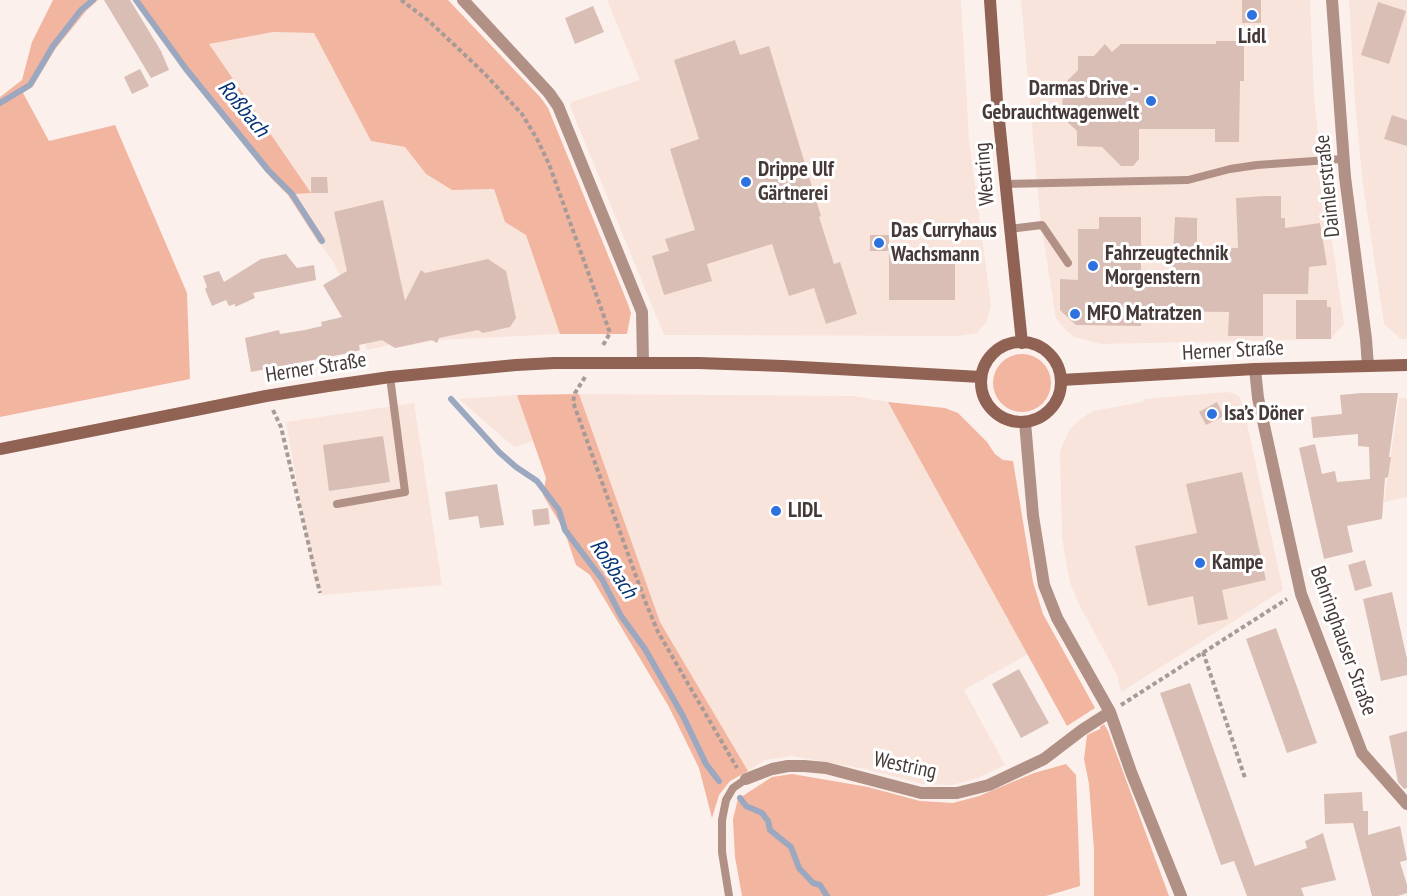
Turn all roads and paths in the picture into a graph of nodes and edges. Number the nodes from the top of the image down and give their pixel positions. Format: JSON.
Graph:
{"nodes":[{"id":1,"x":401,"y":0,"type":"edge"},
{"id":2,"x":463,"y":0,"type":"edge"},
{"id":3,"x":990,"y":0,"type":"edge"},
{"id":4,"x":1332,"y":0,"type":"edge"},
{"id":5,"x":1343,"y":159,"type":"junction"},
{"id":6,"x":1005,"y":184,"type":"junction"},
{"id":7,"x":1009,"y":229,"type":"junction"},
{"id":8,"x":1068,"y":263,"type":"dead end"},
{"id":9,"x":1022,"y":343,"type":"junction"},
{"id":10,"x":643,"y":363,"type":"junction"},
{"id":11,"x":593,"y":364,"type":"junction"},
{"id":12,"x":1407,"y":365,"type":"edge"},
{"id":13,"x":1368,"y":366,"type":"junction"},
{"id":14,"x":1255,"y":369,"type":"junction"},
{"id":15,"x":390,"y":377,"type":"junction"},
{"id":16,"x":981,"y":377,"type":"junction"},
{"id":17,"x":1061,"y":380,"type":"junction"},
{"id":18,"x":266,"y":396,"type":"junction"},
{"id":19,"x":1025,"y":422,"type":"junction"},
{"id":20,"x":0,"y":449,"type":"edge"},
{"id":21,"x":337,"y":504,"type":"dead end"},
{"id":22,"x":320,"y":593,"type":"dead end"},
{"id":23,"x":1301,"y":594,"type":"junction"},
{"id":24,"x":1203,"y":652,"type":"junction"},
{"id":25,"x":1110,"y":712,"type":"junction"},
{"id":26,"x":1245,"y":778,"type":"dead end"},
{"id":27,"x":746,"y":779,"type":"junction"},
{"id":28,"x":1407,"y":804,"type":"edge"},
{"id":29,"x":729,"y":896,"type":"edge"},
{"id":30,"x":1180,"y":896,"type":"edge"}],
"edges":[{"from":1,"to":11,"type":"path"},
{"from":2,"to":10,"type":"street"},
{"from":3,"to":6,"type":"main road","name":"Westring"},
{"from":4,"to":5,"type":"street","name":"Daimlerstraße"},
{"from":5,"to":6,"type":"lane"},
{"from":5,"to":13,"type":"street","name":"Daimlerstraße"},
{"from":6,"to":7,"type":"main road","name":"Westring"},
{"from":7,"to":8,"type":"lane"},
{"from":7,"to":9,"type":"main road","name":"Westring"},
{"from":9,"to":16,"type":"main road"},
{"from":9,"to":17,"type":"main road"},
{"from":10,"to":11,"type":"main road","name":"Herner Straße"},
{"from":10,"to":16,"type":"main road","name":"Herner Straße"},
{"from":11,"to":15,"type":"main road","name":"Herner Straße"},
{"from":11,"to":27,"type":"path"},
{"from":12,"to":13,"type":"main road","name":"Herner Straße"},
{"from":13,"to":14,"type":"main road","name":"Herner Straße"},
{"from":14,"to":17,"type":"main road","name":"Herner Straße"},
{"from":14,"to":23,"type":"street","name":"Behringhauser Straße"},
{"from":15,"to":18,"type":"main road","name":"Herner Straße"},
{"from":15,"to":21,"type":"lane"},
{"from":16,"to":19,"type":"main road"},
{"from":17,"to":19,"type":"main road"},
{"from":18,"to":20,"type":"main road","name":"Herner Straße"},
{"from":18,"to":22,"type":"path"},
{"from":19,"to":25,"type":"street"},
{"from":23,"to":24,"type":"path"},
{"from":23,"to":28,"type":"street","name":"Behringhauser Straße"},
{"from":24,"to":25,"type":"path"},
{"from":24,"to":26,"type":"path"},
{"from":25,"to":27,"type":"street","name":"Westring"},
{"from":25,"to":30,"type":"street"},
{"from":27,"to":29,"type":"lane"}]}
